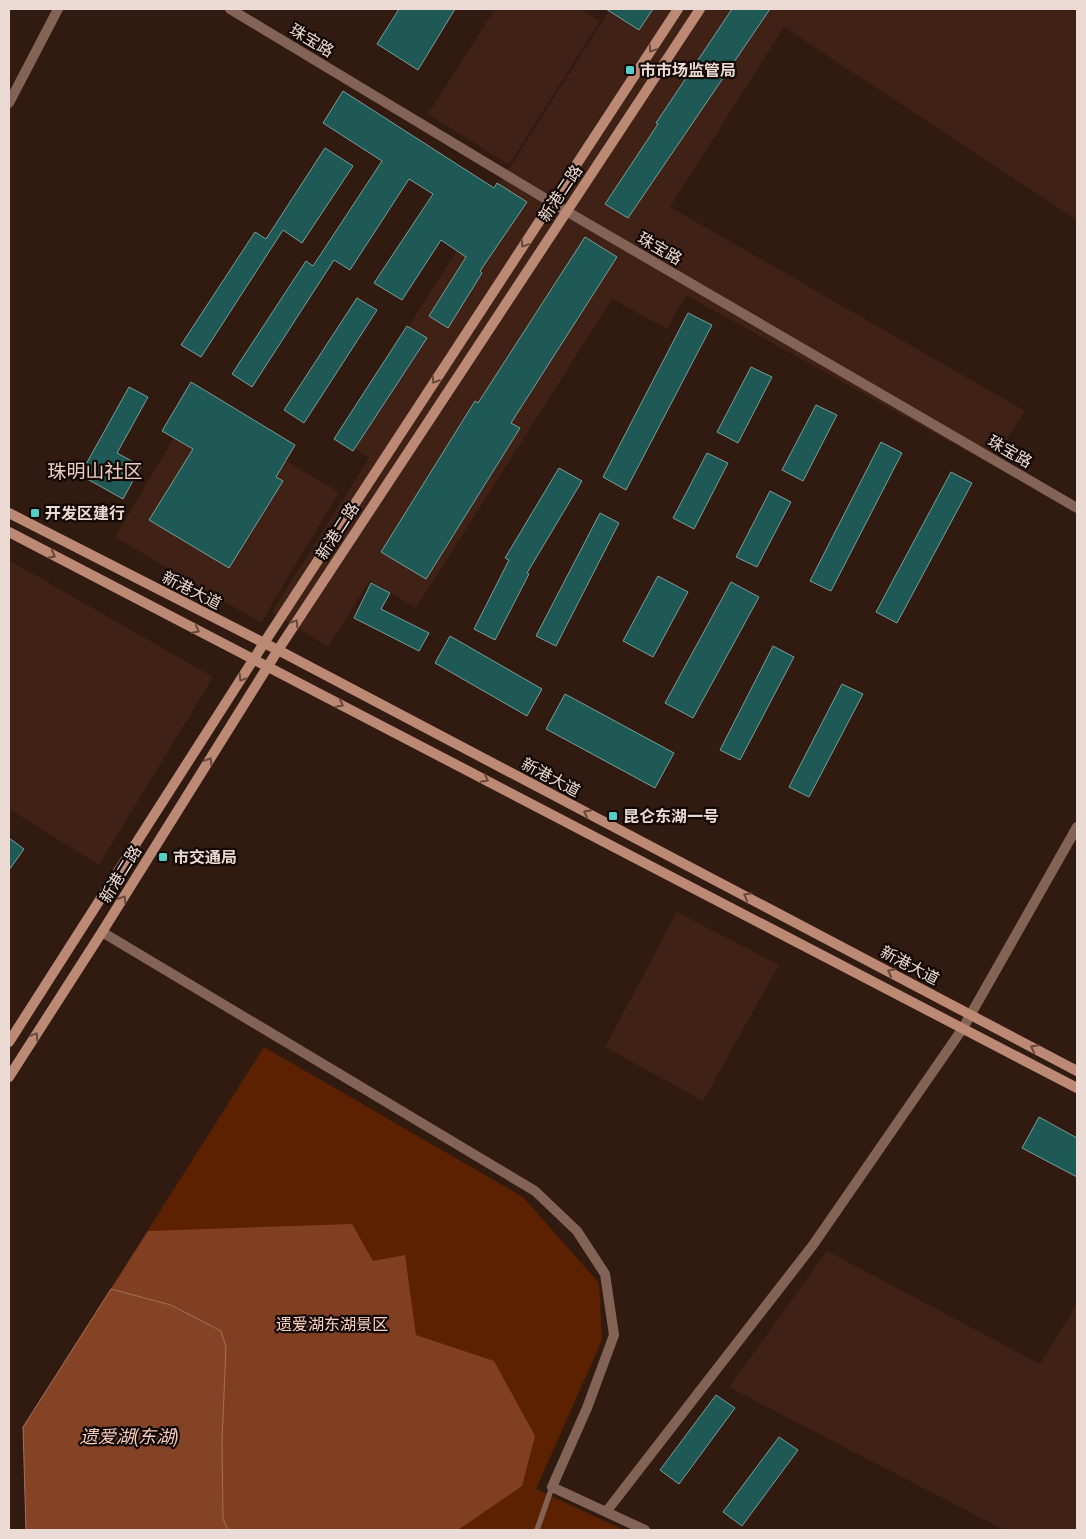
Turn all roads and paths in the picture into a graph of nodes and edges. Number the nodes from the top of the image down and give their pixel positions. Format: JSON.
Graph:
{"nodes":[{"id":1,"x":58,"y":9,"type":"edge"},
{"id":2,"x":230,"y":9,"type":"edge"},
{"id":3,"x":678,"y":9,"type":"edge"},
{"id":4,"x":700,"y":9,"type":"edge"},
{"id":5,"x":9,"y":103,"type":"edge"},
{"id":6,"x":552,"y":201,"type":"junction"},
{"id":7,"x":566,"y":211,"type":"junction"},
{"id":8,"x":1077,"y":508,"type":"edge"},
{"id":9,"x":9,"y":513,"type":"edge"},
{"id":10,"x":9,"y":532,"type":"edge"},
{"id":11,"x":264,"y":643,"type":"junction"},
{"id":12,"x":278,"y":650,"type":"junction"},
{"id":13,"x":253,"y":660,"type":"junction"},
{"id":14,"x":268,"y":666,"type":"junction"},
{"id":15,"x":1077,"y":827,"type":"edge"},
{"id":16,"x":102,"y":932,"type":"junction"},
{"id":17,"x":971,"y":1014,"type":"junction"},
{"id":18,"x":963,"y":1028,"type":"junction"},
{"id":19,"x":9,"y":1042,"type":"edge"},
{"id":20,"x":1077,"y":1071,"type":"edge"},
{"id":21,"x":9,"y":1077,"type":"edge"},
{"id":22,"x":1077,"y":1088,"type":"edge"},
{"id":23,"x":552,"y":1487,"type":"junction"},
{"id":24,"x":606,"y":1512,"type":"junction"},
{"id":25,"x":537,"y":1530,"type":"edge"},
{"id":26,"x":645,"y":1530,"type":"edge"}],
"edges":[{"from":1,"to":5,"type":"street"},
{"from":2,"to":6,"type":"street","name":"珠宝路"},
{"from":3,"to":6,"type":"main road","name":"新港二路","one_way":true},
{"from":4,"to":7,"type":"main road","name":"新港二路"},
{"from":6,"to":7,"type":"street","name":"珠宝路"},
{"from":6,"to":11,"type":"main road","name":"新港二路","one_way":true},
{"from":7,"to":8,"type":"street","name":"珠宝路"},
{"from":12,"to":7,"type":"main road","name":"新港二路","one_way":true},
{"from":9,"to":11,"type":"main road","name":"新港大道"},
{"from":10,"to":13,"type":"main road","name":"新港大道","one_way":true},
{"from":11,"to":12,"type":"main road","name":"新港大道"},
{"from":11,"to":13,"type":"main road","name":"新港二路"},
{"from":12,"to":14,"type":"main road","name":"新港二路"},
{"from":17,"to":12,"type":"main road","name":"新港大道","one_way":true},
{"from":13,"to":14,"type":"main road","name":"新港大道"},
{"from":13,"to":19,"type":"main road","name":"新港二路","one_way":true},
{"from":16,"to":14,"type":"main road","name":"新港二路","one_way":true},
{"from":14,"to":18,"type":"main road","name":"新港大道","one_way":true},
{"from":15,"to":17,"type":"street"},
{"from":21,"to":16,"type":"main road","name":"新港二路","one_way":true},
{"from":16,"to":23,"type":"street"},
{"from":17,"to":18,"type":"street"},
{"from":20,"to":17,"type":"main road","name":"新港大道","one_way":true},
{"from":18,"to":22,"type":"main road","name":"新港大道"},
{"from":18,"to":24,"type":"street"},
{"from":23,"to":24,"type":"street"},
{"from":23,"to":25,"type":"lane"},
{"from":24,"to":26,"type":"street"}]}
